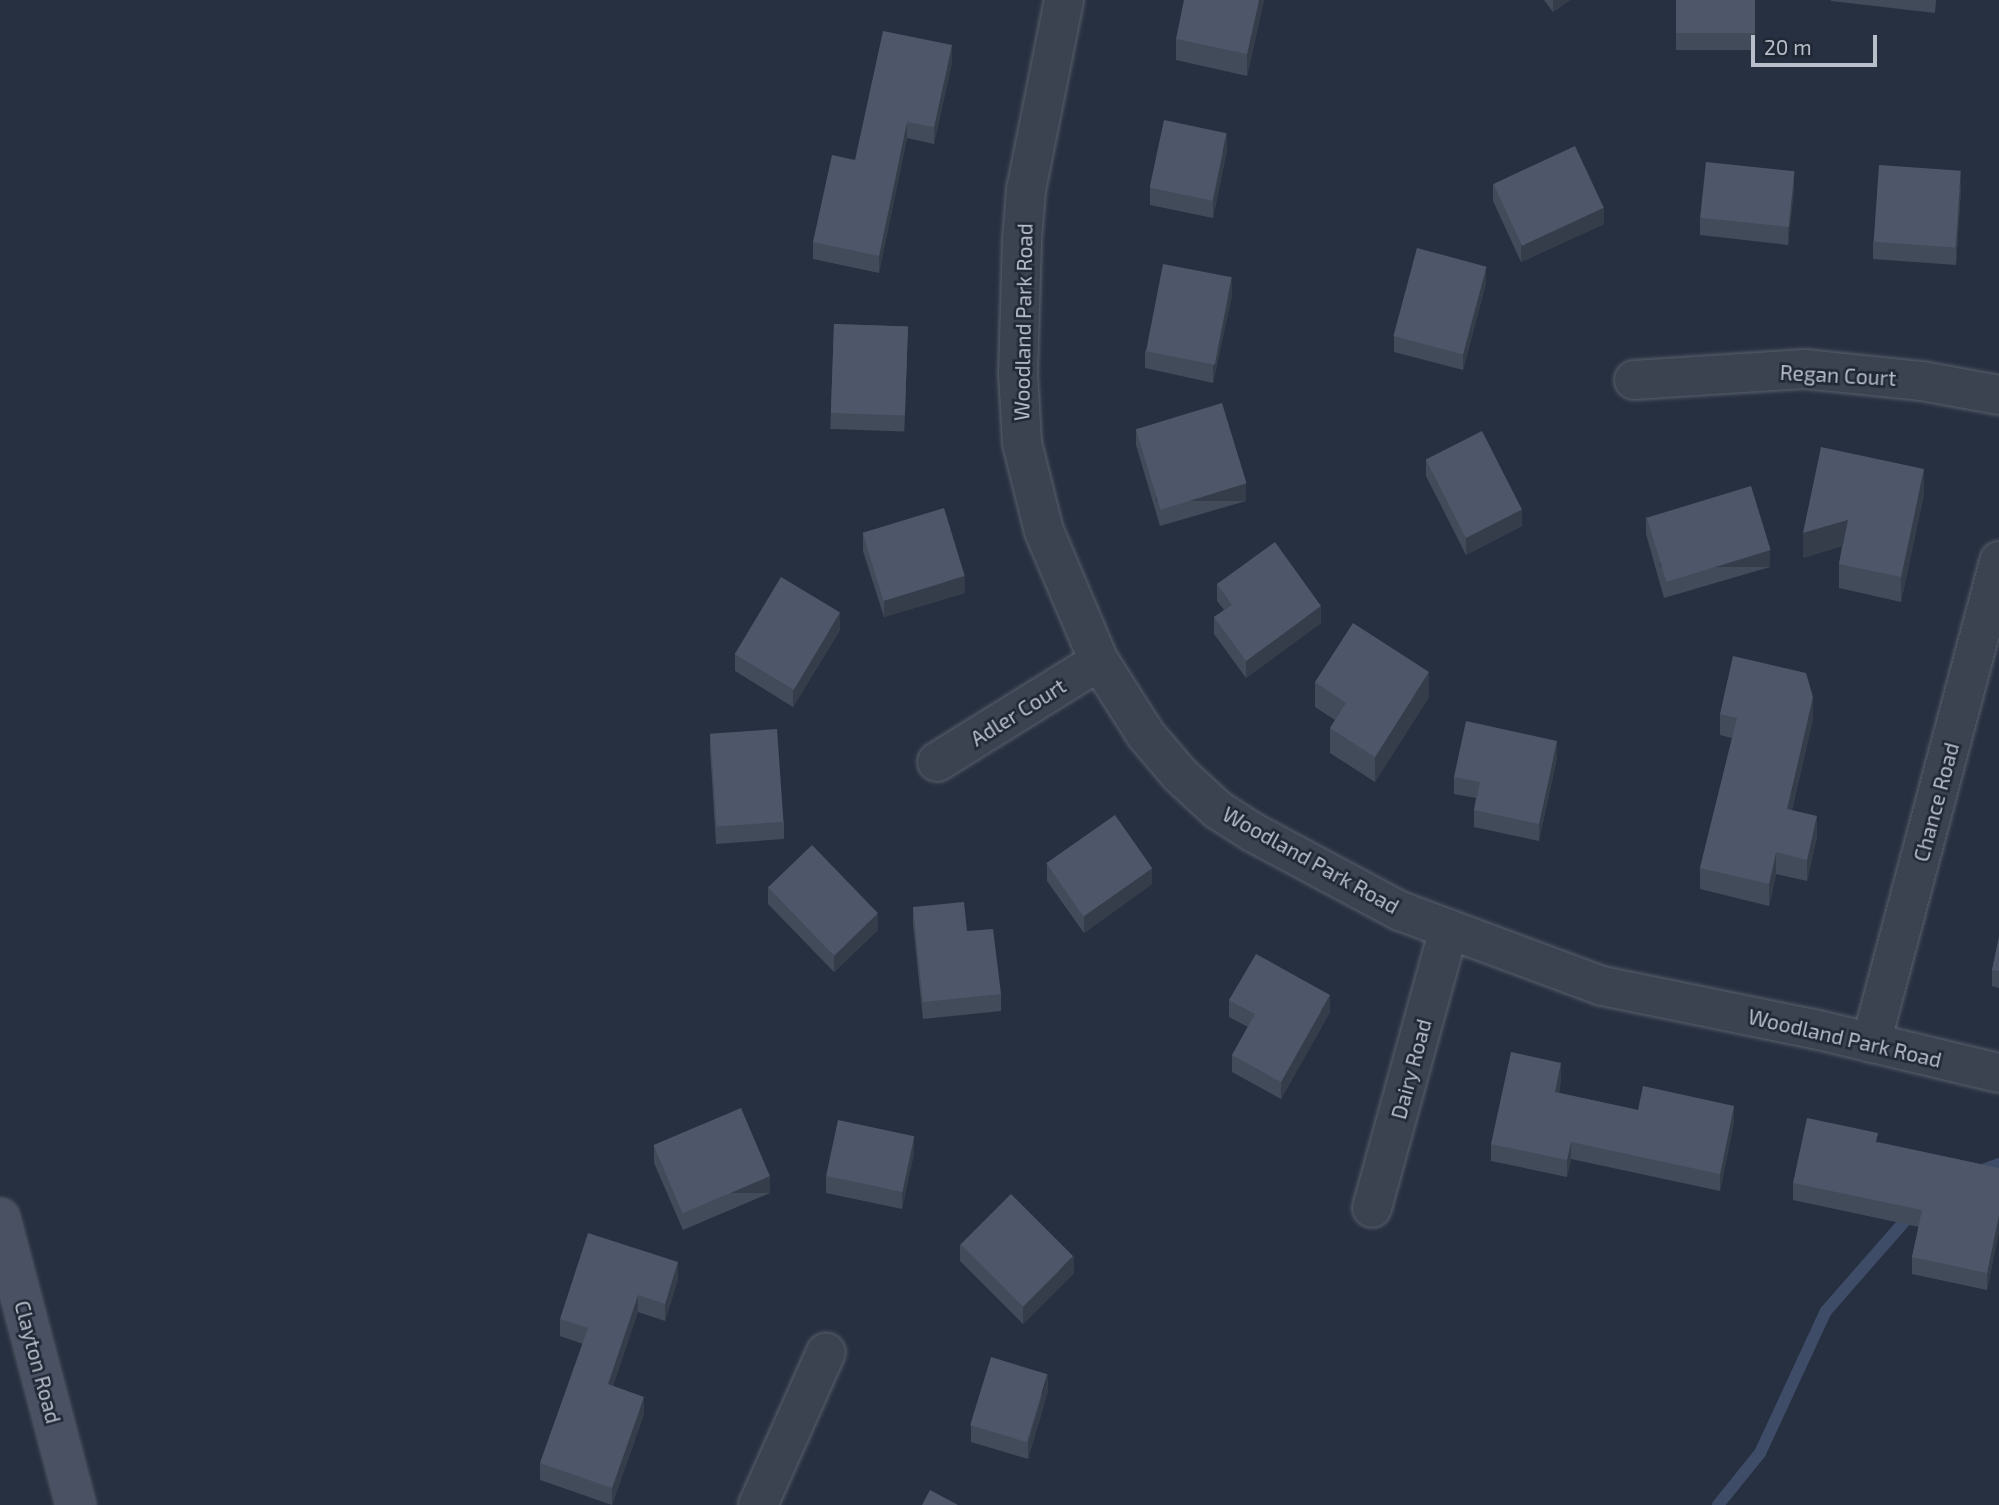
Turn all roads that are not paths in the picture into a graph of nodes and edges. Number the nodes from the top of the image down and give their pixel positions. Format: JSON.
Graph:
{"nodes":[{"id":1,"x":1064,"y":0,"type":"edge"},
{"id":2,"x":1634,"y":380,"type":"dead end"},
{"id":3,"x":1999,"y":395,"type":"edge"},
{"id":4,"x":1999,"y":561,"type":"edge"},
{"id":5,"x":1099,"y":661,"type":"junction"},
{"id":6,"x":937,"y":762,"type":"dead end"},
{"id":7,"x":1449,"y":929,"type":"junction"},
{"id":8,"x":1871,"y":1043,"type":"junction"},
{"id":9,"x":1999,"y":1073,"type":"edge"},
{"id":10,"x":1372,"y":1208,"type":"dead end"},
{"id":11,"x":0,"y":1218,"type":"edge"},
{"id":12,"x":826,"y":1352,"type":"dead end"},
{"id":13,"x":76,"y":1505,"type":"edge"},
{"id":14,"x":758,"y":1505,"type":"edge"}],
"edges":[{"from":1,"to":5,"type":"street","name":"Woodland Park Road"},
{"from":2,"to":3,"type":"street","name":"Regan Court"},
{"from":4,"to":8,"type":"street","name":"Chance Road"},
{"from":5,"to":6,"type":"street","name":"Adler Court"},
{"from":5,"to":7,"type":"street","name":"Woodland Park Road"},
{"from":7,"to":8,"type":"street","name":"Woodland Park Road"},
{"from":7,"to":10,"type":"street","name":"Dairy Road"},
{"from":8,"to":9,"type":"street","name":"Woodland Park Road"},
{"from":11,"to":13,"type":"street","name":"Clayton Road"},
{"from":12,"to":14,"type":"street"}]}
